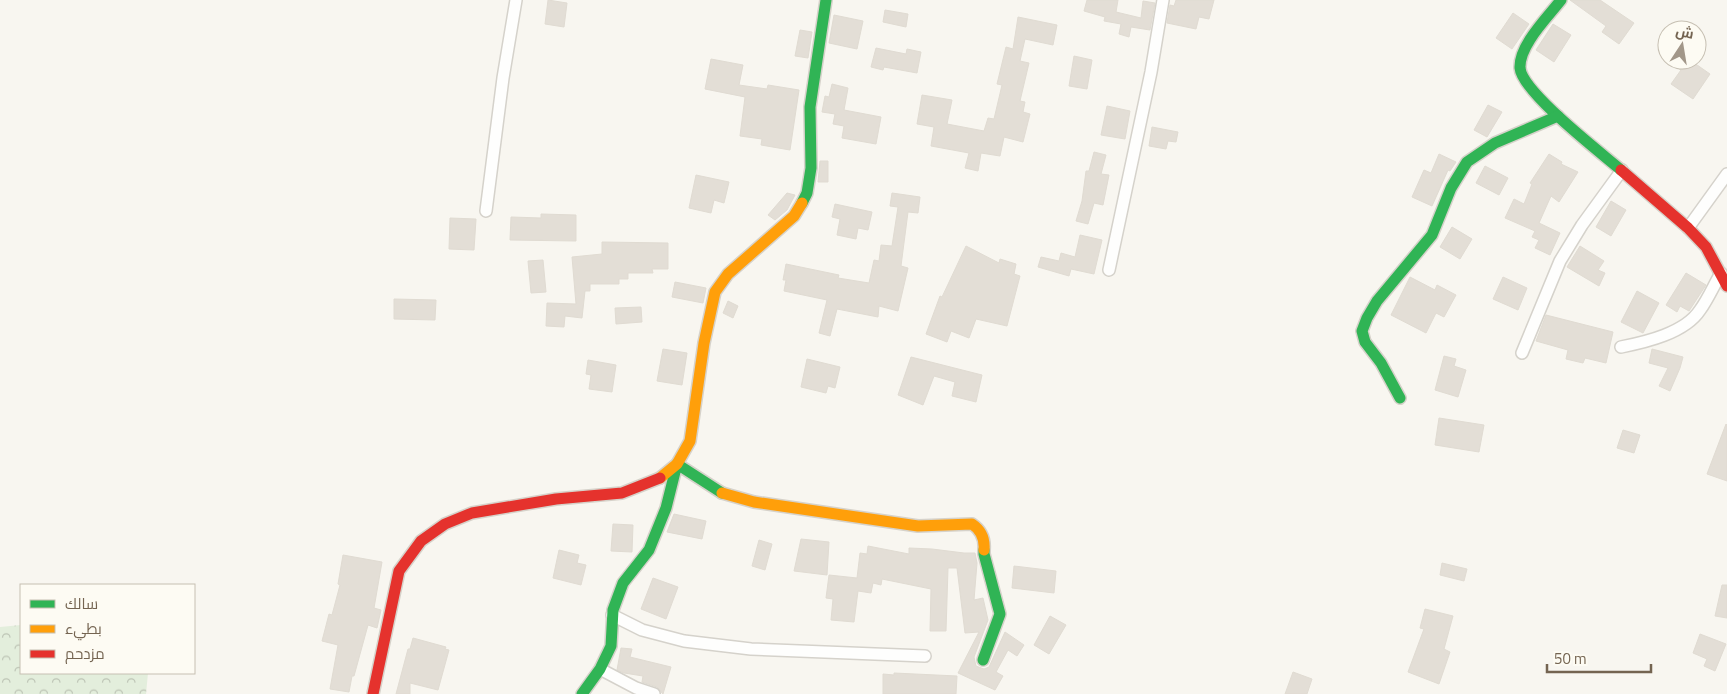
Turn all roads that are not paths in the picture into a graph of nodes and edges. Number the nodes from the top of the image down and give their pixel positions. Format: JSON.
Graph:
{"nodes":[{"id":1,"x":516,"y":0,"type":"edge"},
{"id":2,"x":826,"y":0,"type":"edge"},
{"id":3,"x":1163,"y":0,"type":"edge"},
{"id":4,"x":1561,"y":0,"type":"edge"},
{"id":5,"x":1558,"y":116,"type":"junction"},
{"id":6,"x":1622,"y":170,"type":"junction"},
{"id":7,"x":1727,"y":174,"type":"edge"},
{"id":8,"x":486,"y":211,"type":"dead end"},
{"id":9,"x":1688,"y":228,"type":"junction"},
{"id":10,"x":1109,"y":270,"type":"dead end"},
{"id":11,"x":1721,"y":273,"type":"junction"},
{"id":12,"x":1727,"y":286,"type":"edge"},
{"id":13,"x":1621,"y":347,"type":"dead end"},
{"id":14,"x":1522,"y":353,"type":"dead end"},
{"id":15,"x":1400,"y":398,"type":"dead end"},
{"id":16,"x":677,"y":464,"type":"junction"},
{"id":17,"x":612,"y":615,"type":"junction"},
{"id":18,"x":925,"y":656,"type":"dead end"},
{"id":19,"x":983,"y":660,"type":"dead end"},
{"id":20,"x":600,"y":669,"type":"junction"},
{"id":21,"x":374,"y":694,"type":"edge"},
{"id":22,"x":582,"y":694,"type":"edge"},
{"id":23,"x":654,"y":694,"type":"edge"}],
"edges":[{"from":1,"to":8,"type":"street"},
{"from":2,"to":16,"type":"street"},
{"from":3,"to":10,"type":"street"},
{"from":4,"to":5,"type":"street"},
{"from":5,"to":6,"type":"street"},
{"from":5,"to":15,"type":"street"},
{"from":6,"to":9,"type":"street"},
{"from":6,"to":14,"type":"street"},
{"from":7,"to":9,"type":"street"},
{"from":9,"to":11,"type":"street"},
{"from":11,"to":12,"type":"street"},
{"from":11,"to":13,"type":"street"},
{"from":16,"to":17,"type":"street"},
{"from":16,"to":19,"type":"street"},
{"from":16,"to":21,"type":"street"},
{"from":17,"to":18,"type":"street"},
{"from":17,"to":20,"type":"street"},
{"from":20,"to":22,"type":"street"},
{"from":20,"to":23,"type":"street"}]}
